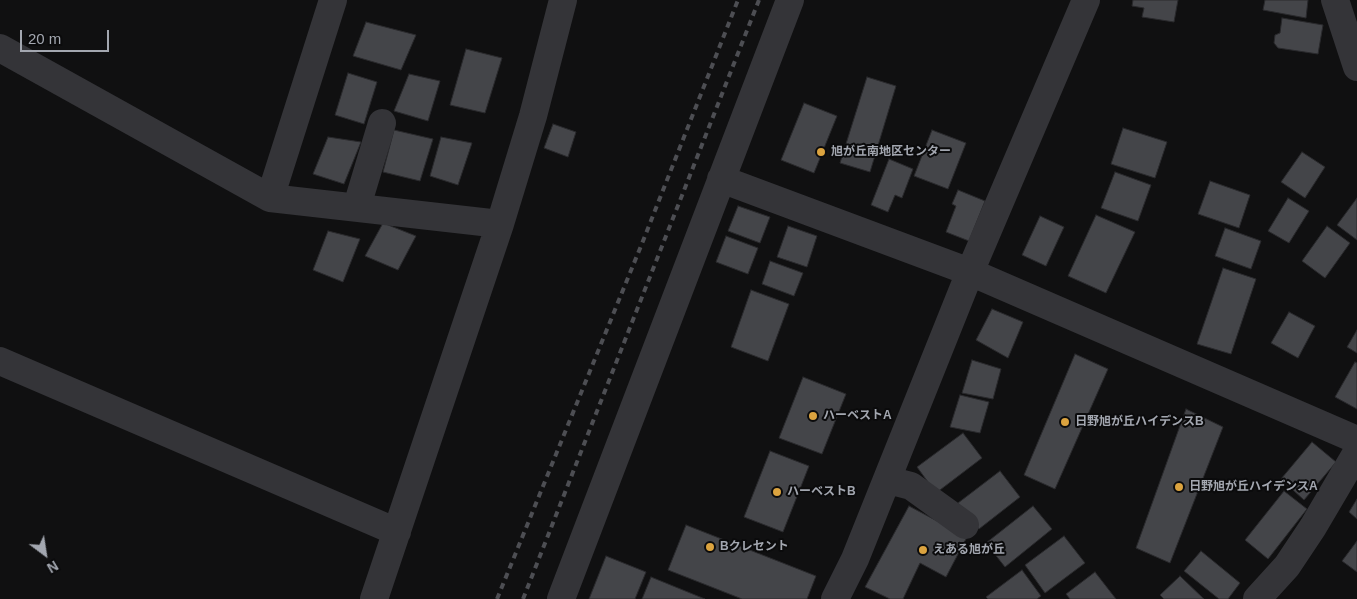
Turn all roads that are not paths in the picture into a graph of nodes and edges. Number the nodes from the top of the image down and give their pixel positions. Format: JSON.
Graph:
{"nodes":[{"id":1,"x":333,"y":0,"type":"edge"},
{"id":2,"x":563,"y":0,"type":"edge"},
{"id":3,"x":790,"y":0,"type":"edge"},
{"id":4,"x":1086,"y":0,"type":"edge"},
{"id":5,"x":1335,"y":0,"type":"edge"},
{"id":6,"x":0,"y":48,"type":"edge"},
{"id":7,"x":1357,"y":67,"type":"edge"},
{"id":8,"x":382,"y":123,"type":"dead end"},
{"id":9,"x":721,"y":179,"type":"junction"},
{"id":10,"x":270,"y":198,"type":"junction"},
{"id":11,"x":357,"y":206,"type":"junction"},
{"id":12,"x":500,"y":224,"type":"junction"},
{"id":13,"x":970,"y":272,"type":"junction"},
{"id":14,"x":0,"y":361,"type":"edge"},
{"id":15,"x":1357,"y":440,"type":"edge"},
{"id":16,"x":1357,"y":452,"type":"edge"},
{"id":17,"x":888,"y":480,"type":"junction"},
{"id":18,"x":965,"y":525,"type":"dead end"},
{"id":19,"x":397,"y":532,"type":"junction"},
{"id":20,"x":374,"y":599,"type":"edge"},
{"id":21,"x":561,"y":599,"type":"edge"},
{"id":22,"x":835,"y":599,"type":"edge"},
{"id":23,"x":1257,"y":599,"type":"edge"}],
"edges":[{"from":1,"to":10,"type":"street"},
{"from":2,"to":12,"type":"street"},
{"from":3,"to":9,"type":"street"},
{"from":4,"to":13,"type":"street"},
{"from":5,"to":7,"type":"street"},
{"from":6,"to":10,"type":"street"},
{"from":8,"to":11,"type":"street"},
{"from":9,"to":13,"type":"street"},
{"from":9,"to":21,"type":"street"},
{"from":10,"to":11,"type":"street"},
{"from":11,"to":12,"type":"street"},
{"from":12,"to":19,"type":"street"},
{"from":13,"to":15,"type":"street"},
{"from":13,"to":17,"type":"street"},
{"from":14,"to":19,"type":"street"},
{"from":16,"to":23,"type":"street"},
{"from":17,"to":18,"type":"street"},
{"from":17,"to":22,"type":"street"},
{"from":19,"to":20,"type":"street"}]}
